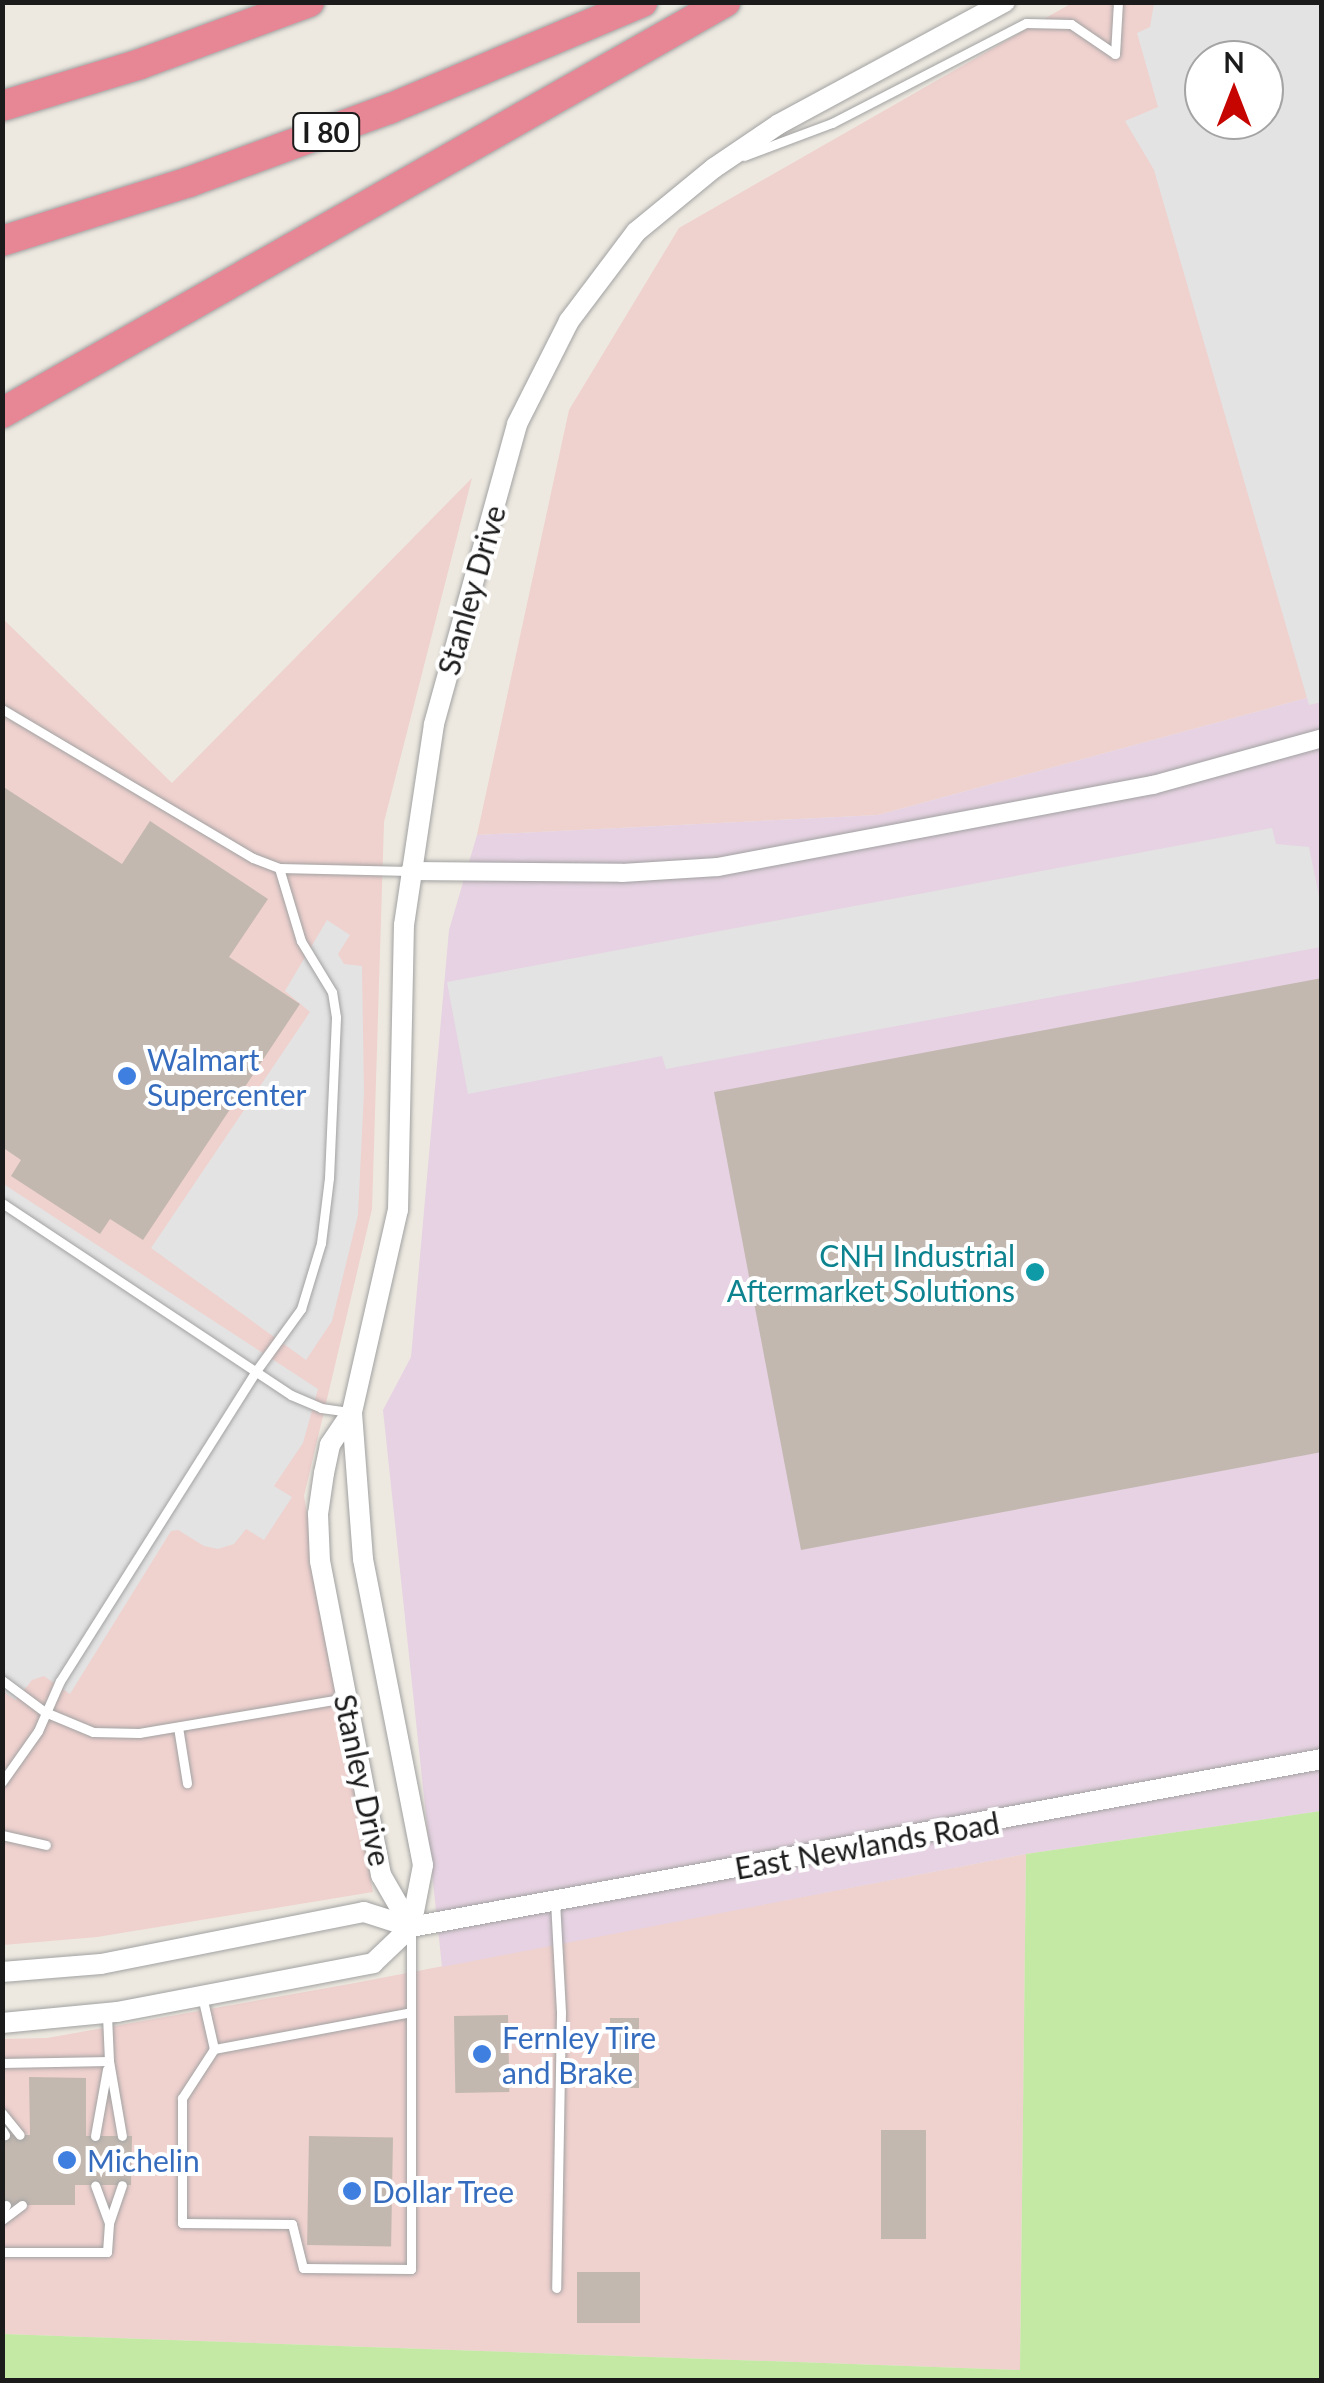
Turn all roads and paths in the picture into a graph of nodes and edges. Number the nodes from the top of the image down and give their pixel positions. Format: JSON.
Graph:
{"nodes":[{"id":1,"x":308,"y":2,"type":"edge"},
{"id":2,"x":642,"y":2,"type":"edge"},
{"id":3,"x":725,"y":2,"type":"edge"},
{"id":4,"x":1005,"y":2,"type":"edge"},
{"id":5,"x":1118,"y":2,"type":"edge"},
{"id":6,"x":2,"y":106,"type":"edge"},
{"id":7,"x":714,"y":168,"type":"junction"},
{"id":8,"x":2,"y":241,"type":"edge"},
{"id":9,"x":2,"y":413,"type":"edge"},
{"id":10,"x":2,"y":709,"type":"edge"},
{"id":11,"x":1322,"y":738,"type":"edge"},
{"id":12,"x":279,"y":868,"type":"junction"},
{"id":13,"x":410,"y":871,"type":"junction"},
{"id":14,"x":2,"y":1203,"type":"edge"},
{"id":15,"x":256,"y":1371,"type":"junction"},
{"id":16,"x":352,"y":1412,"type":"junction"},
{"id":17,"x":2,"y":1680,"type":"edge"},
{"id":18,"x":345,"y":1698,"type":"junction"},
{"id":19,"x":45,"y":1712,"type":"junction"},
{"id":20,"x":178,"y":1726,"type":"junction"},
{"id":21,"x":1322,"y":1760,"type":"edge"},
{"id":22,"x":2,"y":1782,"type":"edge"},
{"id":23,"x":187,"y":1783,"type":"dead end"},
{"id":24,"x":2,"y":1835,"type":"edge"},
{"id":25,"x":46,"y":1845,"type":"dead end"},
{"id":26,"x":555,"y":1901,"type":"junction"},
{"id":27,"x":411,"y":1928,"type":"junction"},
{"id":28,"x":2,"y":1972,"type":"edge"},
{"id":29,"x":202,"y":1996,"type":"junction"},
{"id":30,"x":411,"y":2012,"type":"junction"},
{"id":31,"x":107,"y":2014,"type":"junction"},
{"id":32,"x":2,"y":2023,"type":"edge"},
{"id":33,"x":214,"y":2049,"type":"junction"},
{"id":34,"x":109,"y":2061,"type":"junction"},
{"id":35,"x":2,"y":2063,"type":"edge"},
{"id":36,"x":2,"y":2113,"type":"edge"},
{"id":37,"x":20,"y":2135,"type":"dead end"},
{"id":38,"x":95,"y":2136,"type":"dead end"},
{"id":39,"x":122,"y":2136,"type":"dead end"},
{"id":40,"x":95,"y":2185,"type":"dead end"},
{"id":41,"x":122,"y":2185,"type":"dead end"},
{"id":42,"x":22,"y":2205,"type":"dead end"},
{"id":43,"x":2,"y":2220,"type":"edge"},
{"id":44,"x":109,"y":2223,"type":"junction"},
{"id":45,"x":2,"y":2252,"type":"edge"},
{"id":46,"x":556,"y":2288,"type":"dead end"}],
"edges":[{"from":1,"to":6,"type":"highway"},
{"from":2,"to":8,"type":"highway","number":"I 80"},
{"from":3,"to":9,"type":"highway"},
{"from":4,"to":7,"type":"street","name":"Stanley Drive"},
{"from":5,"to":7,"type":"lane"},
{"from":7,"to":13,"type":"street","name":"Stanley Drive"},
{"from":10,"to":12,"type":"lane"},
{"from":11,"to":13,"type":"street"},
{"from":12,"to":13,"type":"lane"},
{"from":12,"to":15,"type":"lane"},
{"from":13,"to":16,"type":"street","name":"Stanley Drive"},
{"from":14,"to":15,"type":"lane"},
{"from":15,"to":16,"type":"lane"},
{"from":15,"to":19,"type":"lane"},
{"from":16,"to":18,"type":"street","name":"Stanley Drive"},
{"from":16,"to":27,"type":"street","name":"Stanley Drive"},
{"from":17,"to":19,"type":"lane"},
{"from":18,"to":20,"type":"lane"},
{"from":18,"to":27,"type":"street","name":"Stanley Drive"},
{"from":19,"to":20,"type":"lane"},
{"from":19,"to":22,"type":"lane"},
{"from":20,"to":23,"type":"lane"},
{"from":21,"to":26,"type":"street","name":"East Newlands Road"},
{"from":24,"to":25,"type":"lane"},
{"from":26,"to":27,"type":"street","name":"East Newlands Road"},
{"from":26,"to":46,"type":"lane"},
{"from":27,"to":28,"type":"street","name":"East Newlands Road"},
{"from":27,"to":29,"type":"street"},
{"from":27,"to":30,"type":"lane"},
{"from":29,"to":31,"type":"street"},
{"from":29,"to":33,"type":"lane"},
{"from":30,"to":33,"type":"lane"},
{"from":30,"to":33,"type":"lane"},
{"from":31,"to":32,"type":"street"},
{"from":31,"to":34,"type":"lane"},
{"from":34,"to":35,"type":"lane"},
{"from":34,"to":38,"type":"lane"},
{"from":34,"to":39,"type":"lane"},
{"from":36,"to":37,"type":"lane"},
{"from":40,"to":44,"type":"lane"},
{"from":41,"to":44,"type":"lane"},
{"from":42,"to":43,"type":"lane"},
{"from":44,"to":45,"type":"lane"}]}
